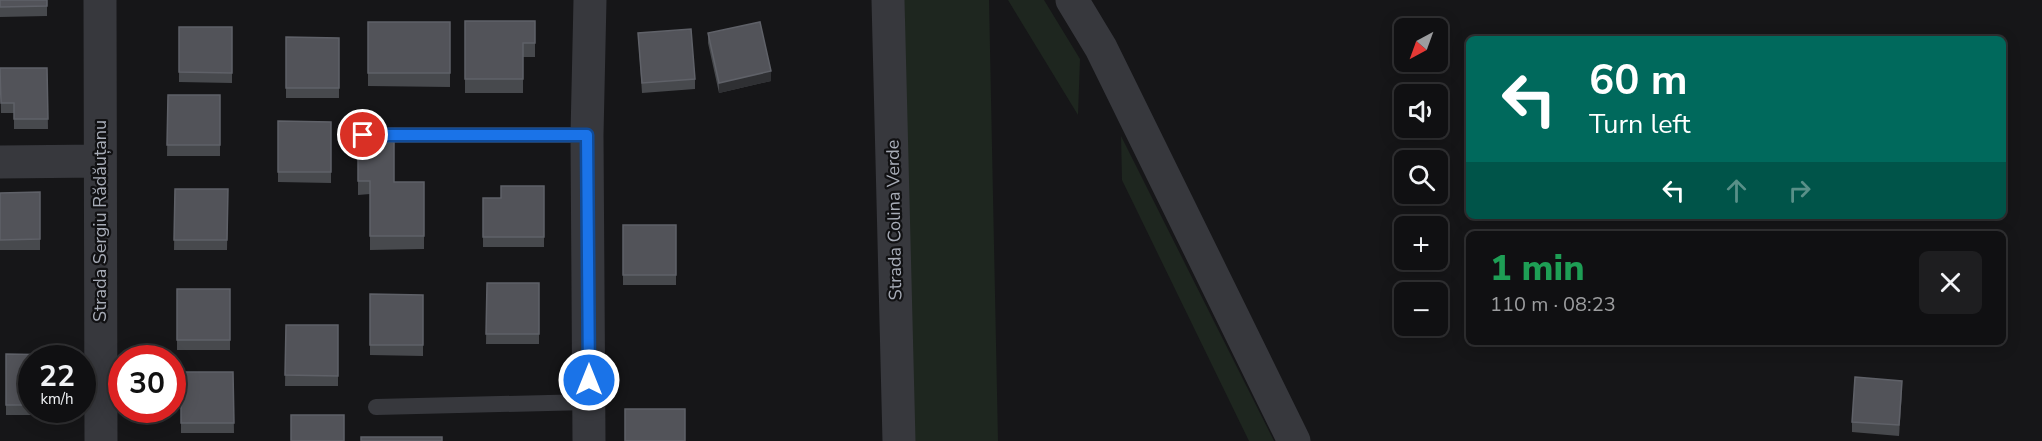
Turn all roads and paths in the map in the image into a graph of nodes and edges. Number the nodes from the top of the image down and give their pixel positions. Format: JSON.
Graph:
{"nodes":[{"id":1,"x":100,"y":0,"type":"edge"},
{"id":2,"x":590,"y":0,"type":"edge"},
{"id":3,"x":888,"y":0,"type":"edge"},
{"id":4,"x":1072,"y":0,"type":"edge"},
{"id":5,"x":363,"y":135,"type":"dead end"},
{"id":6,"x":587,"y":135,"type":"junction"},
{"id":7,"x":100,"y":161,"type":"junction"},
{"id":8,"x":0,"y":162,"type":"edge"},
{"id":9,"x":589,"y":402,"type":"junction"},
{"id":10,"x":376,"y":407,"type":"dead end"},
{"id":11,"x":100,"y":441,"type":"edge"},
{"id":12,"x":589,"y":441,"type":"edge"},
{"id":13,"x":899,"y":441,"type":"edge"},
{"id":14,"x":1294,"y":441,"type":"edge"}],
"edges":[{"from":1,"to":7,"type":"street","name":"Strada Sergiu Rădăuțanu"},
{"from":2,"to":6,"type":"street"},
{"from":3,"to":13,"type":"street","name":"Strada Colina Verde"},
{"from":4,"to":14,"type":"street"},
{"from":5,"to":6,"type":"lane"},
{"from":6,"to":9,"type":"street"},
{"from":7,"to":8,"type":"street"},
{"from":7,"to":11,"type":"street","name":"Strada Sergiu Rădăuțanu"},
{"from":9,"to":10,"type":"lane"},
{"from":9,"to":12,"type":"street"}]}
